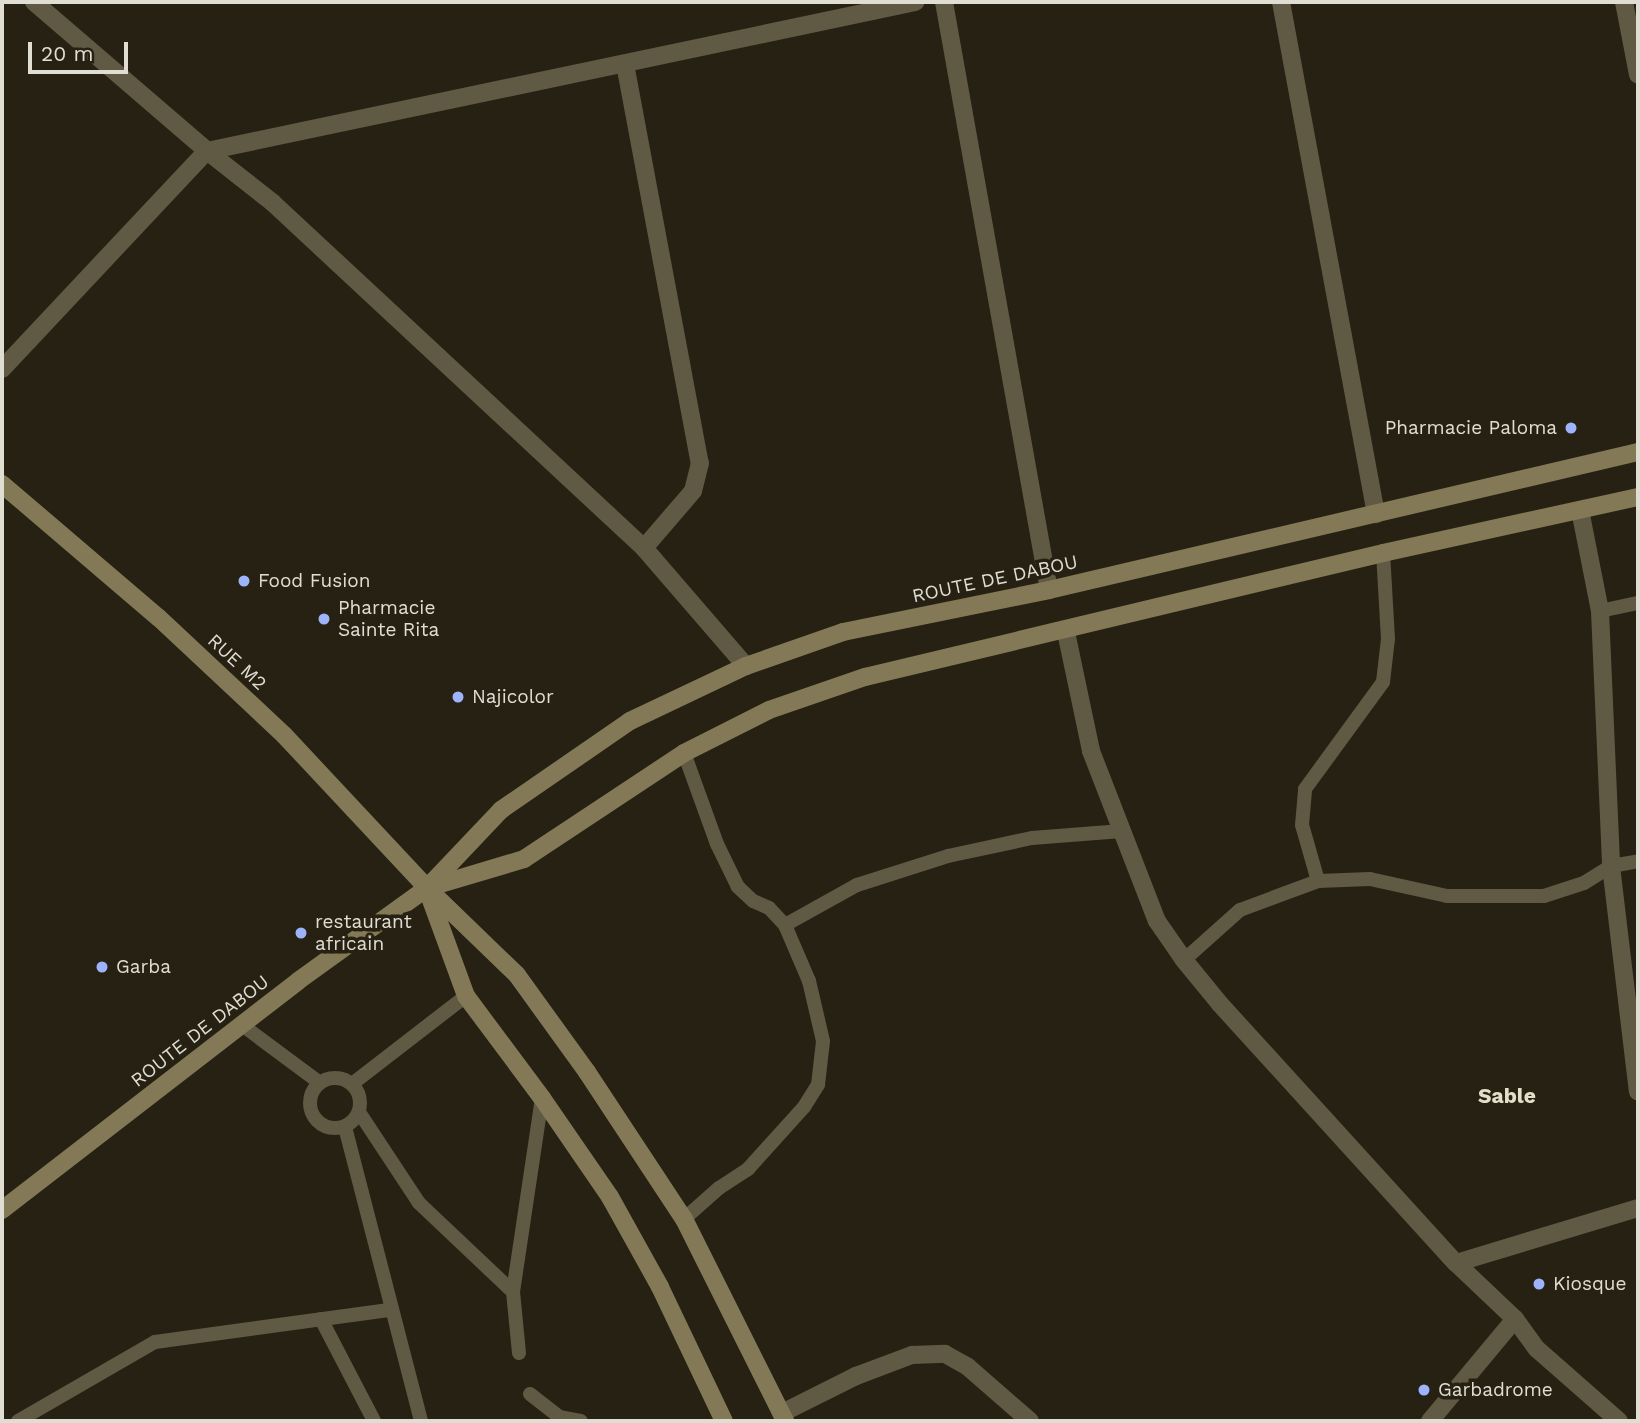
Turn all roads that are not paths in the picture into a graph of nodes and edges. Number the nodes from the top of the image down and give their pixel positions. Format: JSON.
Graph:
{"nodes":[{"id":1,"x":34,"y":2,"type":"edge"},
{"id":2,"x":915,"y":2,"type":"edge"},
{"id":3,"x":944,"y":2,"type":"edge"},
{"id":4,"x":1281,"y":2,"type":"edge"},
{"id":5,"x":1624,"y":2,"type":"edge"},
{"id":6,"x":625,"y":64,"type":"junction"},
{"id":7,"x":1638,"y":75,"type":"edge"},
{"id":8,"x":207,"y":151,"type":"junction"},
{"id":9,"x":2,"y":369,"type":"edge"},
{"id":10,"x":1638,"y":452,"type":"edge"},
{"id":11,"x":2,"y":484,"type":"edge"},
{"id":12,"x":1638,"y":497,"type":"edge"},
{"id":13,"x":1580,"y":510,"type":"junction"},
{"id":14,"x":1376,"y":514,"type":"junction"},
{"id":15,"x":644,"y":548,"type":"junction"},
{"id":16,"x":1383,"y":553,"type":"junction"},
{"id":17,"x":1049,"y":590,"type":"junction"},
{"id":18,"x":1638,"y":603,"type":"edge"},
{"id":19,"x":1600,"y":611,"type":"junction"},
{"id":20,"x":1066,"y":632,"type":"junction"},
{"id":21,"x":746,"y":666,"type":"junction"},
{"id":22,"x":684,"y":753,"type":"junction"},
{"id":23,"x":1122,"y":831,"type":"junction"},
{"id":24,"x":1638,"y":861,"type":"edge"},
{"id":25,"x":1611,"y":866,"type":"junction"},
{"id":26,"x":1318,"y":881,"type":"junction"},
{"id":27,"x":427,"y":888,"type":"junction"},
{"id":28,"x":785,"y":925,"type":"junction"},
{"id":29,"x":1184,"y":960,"type":"junction"},
{"id":30,"x":466,"y":996,"type":"junction"},
{"id":31,"x":242,"y":1026,"type":"junction"},
{"id":32,"x":320,"y":1083,"type":"junction"},
{"id":33,"x":352,"y":1084,"type":"junction"},
{"id":34,"x":1638,"y":1090,"type":"edge"},
{"id":35,"x":542,"y":1098,"type":"junction"},
{"id":36,"x":359,"y":1112,"type":"junction"},
{"id":37,"x":345,"y":1127,"type":"junction"},
{"id":38,"x":1638,"y":1208,"type":"edge"},
{"id":39,"x":2,"y":1210,"type":"edge"},
{"id":40,"x":684,"y":1219,"type":"junction"},
{"id":41,"x":1456,"y":1263,"type":"junction"},
{"id":42,"x":513,"y":1292,"type":"junction"},
{"id":43,"x":389,"y":1310,"type":"junction"},
{"id":44,"x":321,"y":1319,"type":"junction"},
{"id":45,"x":1515,"y":1319,"type":"junction"},
{"id":46,"x":519,"y":1353,"type":"dead end"},
{"id":47,"x":530,"y":1394,"type":"dead end"},
{"id":48,"x":783,"y":1417,"type":"edge"},
{"id":49,"x":18,"y":1421,"type":"edge"},
{"id":50,"x":374,"y":1421,"type":"edge"},
{"id":51,"x":421,"y":1421,"type":"edge"},
{"id":52,"x":581,"y":1421,"type":"edge"},
{"id":53,"x":724,"y":1421,"type":"edge"},
{"id":54,"x":1030,"y":1421,"type":"edge"},
{"id":55,"x":1430,"y":1421,"type":"edge"},
{"id":56,"x":1619,"y":1421,"type":"edge"}],
"edges":[{"from":1,"to":8,"type":"street"},
{"from":2,"to":6,"type":"street"},
{"from":3,"to":17,"type":"street"},
{"from":4,"to":14,"type":"street"},
{"from":5,"to":7,"type":"street"},
{"from":6,"to":8,"type":"street"},
{"from":6,"to":15,"type":"street"},
{"from":8,"to":9,"type":"street"},
{"from":8,"to":15,"type":"street"},
{"from":10,"to":14,"type":"street","name":"ROUTE DE DABOU"},
{"from":11,"to":27,"type":"street","name":"RUE M2"},
{"from":12,"to":13,"type":"street","name":"ROUTE DE DABOU"},
{"from":13,"to":16,"type":"street","name":"ROUTE DE DABOU"},
{"from":13,"to":19,"type":"street"},
{"from":14,"to":17,"type":"street","name":"ROUTE DE DABOU"},
{"from":15,"to":21,"type":"street"},
{"from":16,"to":20,"type":"street","name":"ROUTE DE DABOU"},
{"from":16,"to":26,"type":"lane"},
{"from":17,"to":21,"type":"street","name":"ROUTE DE DABOU"},
{"from":18,"to":19,"type":"lane"},
{"from":19,"to":25,"type":"street"},
{"from":20,"to":22,"type":"street","name":"ROUTE DE DABOU"},
{"from":20,"to":23,"type":"street"},
{"from":21,"to":27,"type":"street","name":"ROUTE DE DABOU"},
{"from":22,"to":27,"type":"street","name":"ROUTE DE DABOU"},
{"from":22,"to":28,"type":"lane"},
{"from":23,"to":28,"type":"lane"},
{"from":23,"to":29,"type":"street"},
{"from":24,"to":25,"type":"lane"},
{"from":25,"to":26,"type":"lane"},
{"from":25,"to":34,"type":"street"},
{"from":26,"to":29,"type":"lane"},
{"from":27,"to":30,"type":"street"},
{"from":27,"to":31,"type":"street","name":"ROUTE DE DABOU"},
{"from":27,"to":40,"type":"street","name":"RUE M2"},
{"from":28,"to":40,"type":"lane"},
{"from":29,"to":41,"type":"street"},
{"from":30,"to":33,"type":"lane"},
{"from":30,"to":35,"type":"street"},
{"from":31,"to":32,"type":"lane"},
{"from":31,"to":39,"type":"street","name":"ROUTE DE DABOU"},
{"from":32,"to":33,"type":"lane"},
{"from":32,"to":37,"type":"lane"},
{"from":33,"to":36,"type":"lane"},
{"from":35,"to":42,"type":"lane"},
{"from":35,"to":53,"type":"street"},
{"from":36,"to":37,"type":"lane"},
{"from":36,"to":42,"type":"lane"},
{"from":37,"to":43,"type":"lane"},
{"from":38,"to":41,"type":"street"},
{"from":40,"to":48,"type":"street","name":"RUE M2"},
{"from":41,"to":45,"type":"street"},
{"from":42,"to":46,"type":"lane"},
{"from":43,"to":44,"type":"lane"},
{"from":43,"to":51,"type":"lane"},
{"from":44,"to":49,"type":"lane"},
{"from":44,"to":50,"type":"lane"},
{"from":45,"to":55,"type":"street"},
{"from":45,"to":56,"type":"street"},
{"from":47,"to":52,"type":"lane"},
{"from":48,"to":54,"type":"street"}]}
